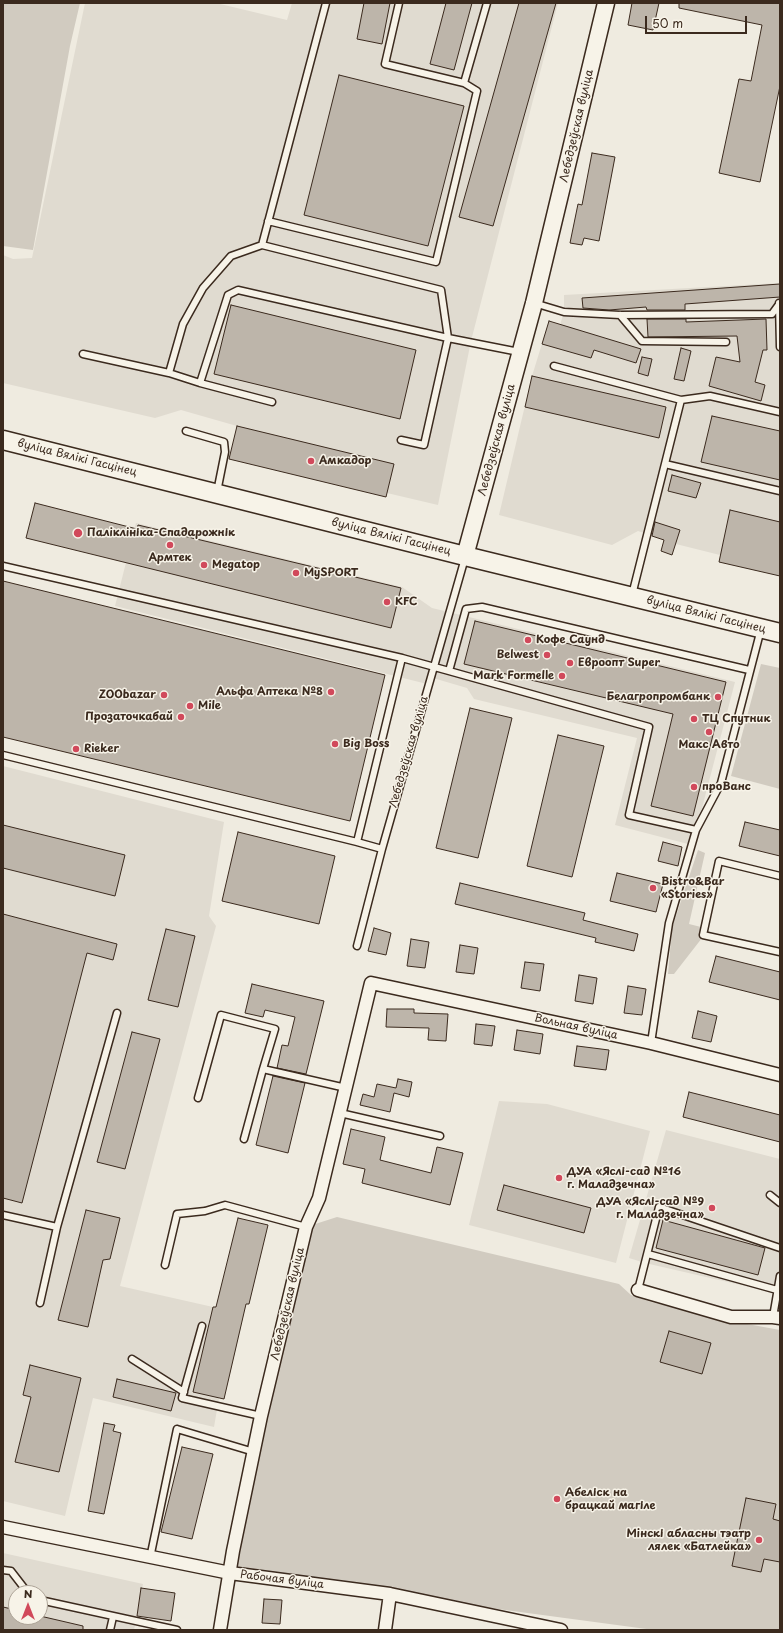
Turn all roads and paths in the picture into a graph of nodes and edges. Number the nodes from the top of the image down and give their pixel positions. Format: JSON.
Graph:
{"nodes":[{"id":1,"x":326,"y":3,"type":"edge"},
{"id":2,"x":399,"y":3,"type":"edge"},
{"id":3,"x":487,"y":3,"type":"edge"},
{"id":4,"x":606,"y":3,"type":"edge"},
{"id":5,"x":464,"y":83,"type":"junction"},
{"id":6,"x":268,"y":220,"type":"junction"},
{"id":7,"x":262,"y":245,"type":"junction"},
{"id":8,"x":534,"y":303,"type":"junction"},
{"id":9,"x":780,"y":303,"type":"edge"},
{"id":10,"x":620,"y":315,"type":"junction"},
{"id":11,"x":448,"y":338,"type":"junction"},
{"id":12,"x":726,"y":342,"type":"dead end"},
{"id":13,"x":780,"y":347,"type":"edge"},
{"id":14,"x":521,"y":352,"type":"junction"},
{"id":15,"x":83,"y":354,"type":"dead end"},
{"id":16,"x":554,"y":366,"type":"dead end"},
{"id":17,"x":169,"y":373,"type":"junction"},
{"id":18,"x":200,"y":383,"type":"junction"},
{"id":19,"x":681,"y":400,"type":"junction"},
{"id":20,"x":272,"y":402,"type":"dead end"},
{"id":21,"x":780,"y":412,"type":"edge"},
{"id":22,"x":186,"y":431,"type":"dead end"},
{"id":23,"x":3,"y":440,"type":"edge"},
{"id":24,"x":401,"y":440,"type":"dead end"},
{"id":25,"x":665,"y":464,"type":"junction"},
{"id":26,"x":780,"y":491,"type":"edge"},
{"id":27,"x":216,"y":493,"type":"junction"},
{"id":28,"x":465,"y":556,"type":"junction"},
{"id":29,"x":3,"y":566,"type":"edge"},
{"id":30,"x":631,"y":596,"type":"junction"},
{"id":31,"x":762,"y":628,"type":"junction"},
{"id":32,"x":780,"y":632,"type":"edge"},
{"id":33,"x":402,"y":658,"type":"junction"},
{"id":34,"x":433,"y":667,"type":"junction"},
{"id":35,"x":749,"y":670,"type":"junction"},
{"id":36,"x":449,"y":671,"type":"junction"},
{"id":37,"x":3,"y":755,"type":"edge"},
{"id":38,"x":696,"y":830,"type":"junction"},
{"id":39,"x":357,"y":842,"type":"junction"},
{"id":40,"x":382,"y":849,"type":"junction"},
{"id":41,"x":780,"y":876,"type":"edge"},
{"id":42,"x":357,"y":946,"type":"dead end"},
{"id":43,"x":780,"y":952,"type":"edge"},
{"id":44,"x":371,"y":983,"type":"joint"},
{"id":45,"x":117,"y":1013,"type":"dead end"},
{"id":46,"x":651,"y":1044,"type":"junction"},
{"id":47,"x":263,"y":1069,"type":"junction"},
{"id":48,"x":780,"y":1075,"type":"edge"},
{"id":49,"x":346,"y":1088,"type":"junction"},
{"id":50,"x":198,"y":1098,"type":"dead end"},
{"id":51,"x":340,"y":1113,"type":"junction"},
{"id":52,"x":440,"y":1136,"type":"dead end"},
{"id":53,"x":244,"y":1139,"type":"dead end"},
{"id":54,"x":770,"y":1195,"type":"dead end"},
{"id":55,"x":780,"y":1203,"type":"edge"},
{"id":56,"x":3,"y":1215,"type":"edge"},
{"id":57,"x":57,"y":1227,"type":"junction"},
{"id":58,"x":306,"y":1227,"type":"junction"},
{"id":59,"x":780,"y":1248,"type":"edge"},
{"id":60,"x":648,"y":1254,"type":"junction"},
{"id":61,"x":165,"y":1265,"type":"dead end"},
{"id":62,"x":780,"y":1276,"type":"edge"},
{"id":63,"x":638,"y":1290,"type":"joint"},
{"id":64,"x":777,"y":1290,"type":"junction"},
{"id":65,"x":40,"y":1303,"type":"dead end"},
{"id":66,"x":777,"y":1317,"type":"edge"},
{"id":67,"x":202,"y":1326,"type":"dead end"},
{"id":68,"x":132,"y":1359,"type":"dead end"},
{"id":69,"x":184,"y":1392,"type":"junction"},
{"id":70,"x":261,"y":1416,"type":"junction"},
{"id":71,"x":254,"y":1452,"type":"junction"},
{"id":72,"x":3,"y":1527,"type":"edge"},
{"id":73,"x":150,"y":1558,"type":"junction"},
{"id":74,"x":3,"y":1570,"type":"edge"},
{"id":75,"x":230,"y":1574,"type":"junction"},
{"id":76,"x":22,"y":1585,"type":"edge"},
{"id":77,"x":390,"y":1594,"type":"junction"},
{"id":78,"x":48,"y":1602,"type":"edge"},
{"id":79,"x":113,"y":1617,"type":"junction"},
{"id":80,"x":537,"y":1628,"type":"edge"},
{"id":81,"x":110,"y":1630,"type":"edge"},
{"id":82,"x":177,"y":1630,"type":"edge"},
{"id":83,"x":220,"y":1630,"type":"edge"},
{"id":84,"x":385,"y":1630,"type":"edge"},
{"id":85,"x":561,"y":1630,"type":"edge"}],
"edges":[{"from":1,"to":6,"type":"lane"},
{"from":2,"to":5,"type":"lane"},
{"from":3,"to":5,"type":"lane"},
{"from":4,"to":8,"type":"main road","name":"Лебедзеўская вуліца"},
{"from":5,"to":6,"type":"lane"},
{"from":6,"to":7,"type":"lane"},
{"from":7,"to":11,"type":"lane"},
{"from":7,"to":17,"type":"lane"},
{"from":8,"to":10,"type":"lane"},
{"from":8,"to":14,"type":"main road","name":"Лебедзеўская вуліца"},
{"from":9,"to":10,"type":"lane"},
{"from":9,"to":13,"type":"lane"},
{"from":10,"to":12,"type":"lane"},
{"from":11,"to":14,"type":"lane"},
{"from":11,"to":18,"type":"lane"},
{"from":11,"to":24,"type":"lane"},
{"from":14,"to":28,"type":"main road","name":"Лебедзеўская вуліца"},
{"from":15,"to":17,"type":"lane"},
{"from":16,"to":19,"type":"lane"},
{"from":17,"to":18,"type":"lane"},
{"from":18,"to":20,"type":"lane"},
{"from":19,"to":21,"type":"lane"},
{"from":19,"to":25,"type":"lane"},
{"from":22,"to":27,"type":"lane"},
{"from":23,"to":27,"type":"main road","name":"вуліца Вялікі Гасцінец"},
{"from":25,"to":26,"type":"lane"},
{"from":25,"to":30,"type":"lane"},
{"from":27,"to":28,"type":"main road","name":"вуліца Вялікі Гасцінец"},
{"from":28,"to":30,"type":"main road","name":"вуліца Вялікі Гасцінец"},
{"from":28,"to":34,"type":"lane","name":"Лебедзеўская вуліца"},
{"from":29,"to":33,"type":"lane"},
{"from":30,"to":31,"type":"main road","name":"вуліца Вялікі Гасцінец"},
{"from":31,"to":32,"type":"main road","name":"вуліца Вялікі Гасцінец"},
{"from":31,"to":35,"type":"lane"},
{"from":33,"to":34,"type":"lane"},
{"from":33,"to":39,"type":"lane"},
{"from":34,"to":36,"type":"lane"},
{"from":34,"to":40,"type":"lane","name":"Лебедзеўская вуліца"},
{"from":35,"to":36,"type":"lane"},
{"from":35,"to":38,"type":"lane"},
{"from":36,"to":38,"type":"lane"},
{"from":37,"to":39,"type":"lane"},
{"from":38,"to":46,"type":"lane"},
{"from":39,"to":40,"type":"lane"},
{"from":40,"to":42,"type":"lane","name":"Лебедзеўская вуліца"},
{"from":41,"to":43,"type":"lane"},
{"from":44,"to":46,"type":"street","name":"Вольная вуліца"},
{"from":44,"to":49,"type":"street","name":"Лебедзеўская вуліца"},
{"from":45,"to":57,"type":"lane"},
{"from":46,"to":48,"type":"street","name":"Вольная вуліца"},
{"from":47,"to":49,"type":"lane"},
{"from":47,"to":50,"type":"lane"},
{"from":47,"to":53,"type":"lane"},
{"from":49,"to":51,"type":"street","name":"Лебедзеўская вуліца"},
{"from":51,"to":52,"type":"lane"},
{"from":51,"to":58,"type":"street","name":"Лебедзеўская вуліца"},
{"from":54,"to":55,"type":"lane"},
{"from":56,"to":57,"type":"lane"},
{"from":57,"to":65,"type":"lane"},
{"from":58,"to":61,"type":"lane"},
{"from":58,"to":70,"type":"street","name":"Лебедзеўская вуліца"},
{"from":59,"to":60,"type":"lane"},
{"from":60,"to":63,"type":"lane"},
{"from":60,"to":64,"type":"lane"},
{"from":62,"to":64,"type":"lane"},
{"from":63,"to":66,"type":"street"},
{"from":64,"to":66,"type":"lane"},
{"from":67,"to":69,"type":"lane"},
{"from":68,"to":69,"type":"lane"},
{"from":69,"to":70,"type":"lane"},
{"from":70,"to":71,"type":"street","name":"Лебедзеўская вуліца"},
{"from":71,"to":73,"type":"lane"},
{"from":71,"to":75,"type":"street","name":"Лебедзеўская вуліца"},
{"from":72,"to":73,"type":"street","name":"Рабочая вуліца"},
{"from":73,"to":75,"type":"street","name":"Рабочая вуліца"},
{"from":74,"to":76,"type":"lane"},
{"from":75,"to":77,"type":"street","name":"Рабочая вуліца"},
{"from":75,"to":83,"type":"street","name":"Лебедзеўская вуліца"},
{"from":77,"to":80,"type":"street","name":"Рабочая вуліца"},
{"from":77,"to":84,"type":"street"},
{"from":78,"to":79,"type":"lane"},
{"from":79,"to":81,"type":"lane"},
{"from":79,"to":82,"type":"lane"},
{"from":80,"to":85,"type":"street","name":"Рабочая вуліца"}]}
